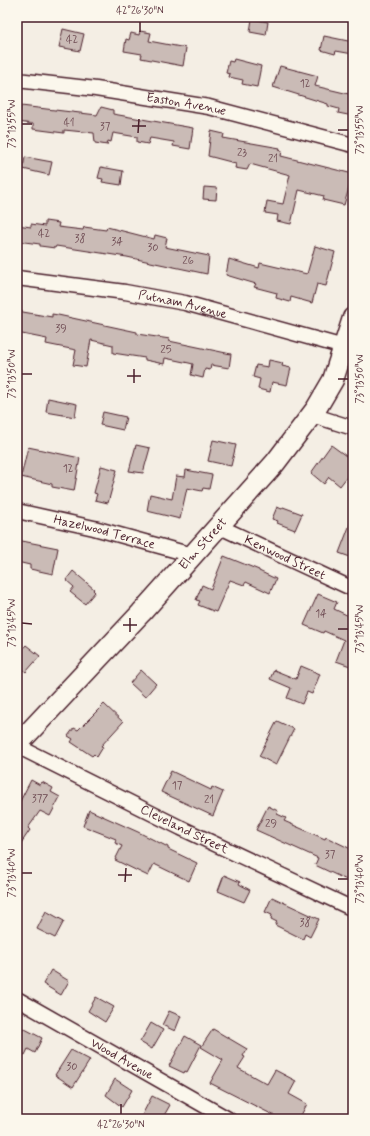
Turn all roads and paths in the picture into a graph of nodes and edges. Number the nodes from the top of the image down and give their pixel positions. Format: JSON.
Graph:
{"nodes":[{"id":1,"x":17,"y":80,"type":"edge"},
{"id":2,"x":353,"y":146,"type":"edge"},
{"id":3,"x":17,"y":278,"type":"edge"},
{"id":4,"x":353,"y":318,"type":"edge"},
{"id":5,"x":344,"y":347,"type":"junction"},
{"id":6,"x":312,"y":415,"type":"junction"},
{"id":7,"x":353,"y":428,"type":"edge"},
{"id":8,"x":17,"y":512,"type":"edge"},
{"id":9,"x":218,"y":526,"type":"junction"},
{"id":10,"x":192,"y":555,"type":"junction"},
{"id":11,"x":353,"y":589,"type":"edge"},
{"id":12,"x":17,"y":746,"type":"edge"},
{"id":13,"x":353,"y":909,"type":"edge"},
{"id":14,"x":17,"y":999,"type":"edge"},
{"id":15,"x":228,"y":1119,"type":"edge"}],
"edges":[{"from":1,"to":2,"type":"street","name":"Easton Avenue"},
{"from":3,"to":5,"type":"street","name":"Putnam Avenue"},
{"from":4,"to":5,"type":"street","name":"Elm Street"},
{"from":5,"to":6,"type":"street","name":"Elm Street"},
{"from":6,"to":7,"type":"street"},
{"from":6,"to":9,"type":"street","name":"Elm Street"},
{"from":8,"to":10,"type":"street","name":"Hazelwood Terrace"},
{"from":9,"to":10,"type":"street","name":"Elm Street"},
{"from":9,"to":11,"type":"street","name":"Kenwood Street"},
{"from":10,"to":12,"type":"street","name":"Elm Street"},
{"from":12,"to":13,"type":"street","name":"Cleveland Street"},
{"from":14,"to":15,"type":"street","name":"Wood Avenue"}]}
